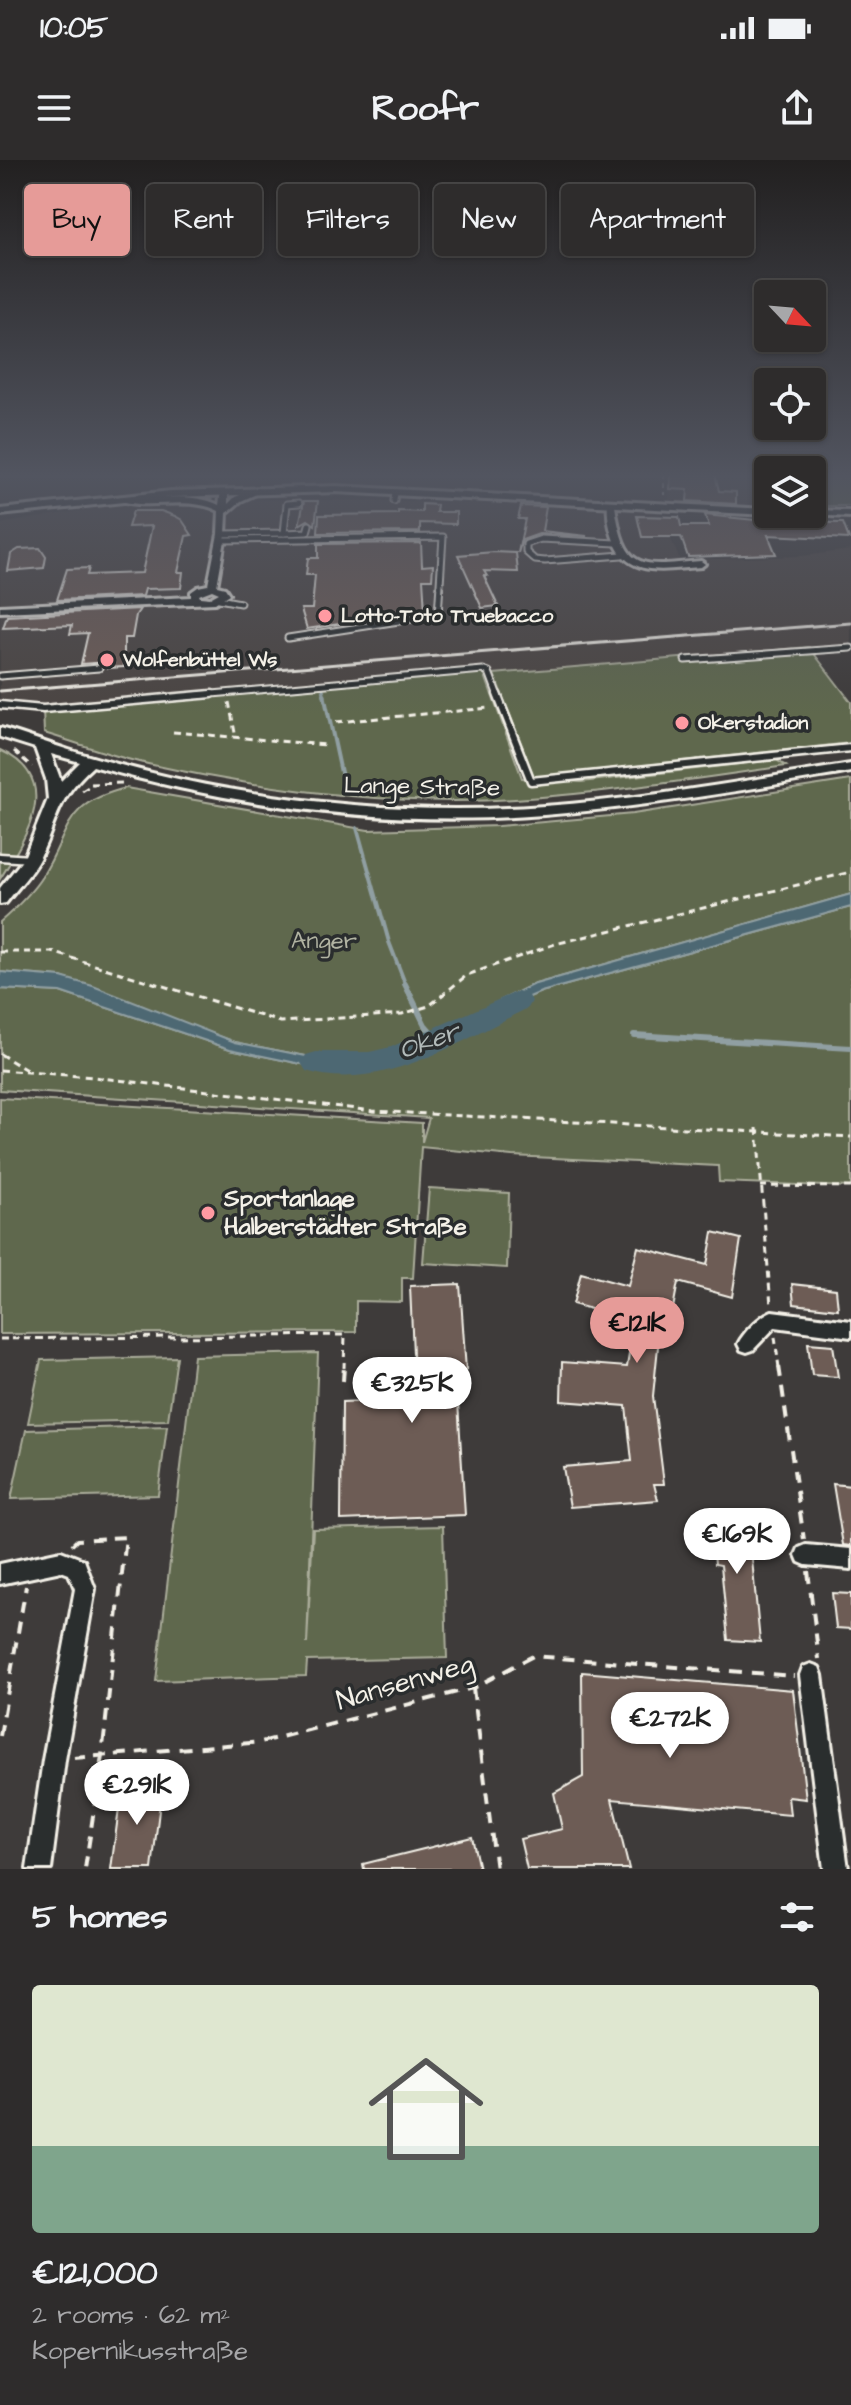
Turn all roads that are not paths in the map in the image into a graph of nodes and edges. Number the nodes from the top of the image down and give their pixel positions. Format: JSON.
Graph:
{"nodes":[{"id":1,"x":218,"y":554,"type":"edge"},
{"id":2,"x":442,"y":554,"type":"edge"},
{"id":3,"x":528,"y":554,"type":"edge"},
{"id":4,"x":622,"y":555,"type":"joint"},
{"id":5,"x":701,"y":564,"type":"dead end"},
{"id":6,"x":212,"y":587,"type":"junction"},
{"id":7,"x":219,"y":599,"type":"junction"},
{"id":8,"x":197,"y":600,"type":"junction"},
{"id":9,"x":240,"y":603,"type":"dead end"},
{"id":10,"x":0,"y":609,"type":"edge"},
{"id":11,"x":288,"y":638,"type":"dead end"},
{"id":12,"x":851,"y":648,"type":"edge"},
{"id":13,"x":685,"y":660,"type":"dead end"},
{"id":14,"x":99,"y":668,"type":"dead end"},
{"id":15,"x":0,"y":676,"type":"edge"},
{"id":16,"x":0,"y":705,"type":"edge"},
{"id":17,"x":0,"y":732,"type":"edge"},
{"id":18,"x":41,"y":746,"type":"junction"},
{"id":19,"x":851,"y":748,"type":"edge"},
{"id":20,"x":89,"y":762,"type":"junction"},
{"id":21,"x":851,"y":768,"type":"edge"},
{"id":22,"x":55,"y":799,"type":"junction"},
{"id":23,"x":0,"y":857,"type":"edge"},
{"id":24,"x":31,"y":859,"type":"junction"},
{"id":25,"x":0,"y":899,"type":"edge"},
{"id":26,"x":851,"y":1329,"type":"edge"},
{"id":27,"x":747,"y":1344,"type":"dead end"},
{"id":28,"x":806,"y":1555,"type":"road end"},
{"id":29,"x":851,"y":1559,"type":"edge"},
{"id":30,"x":0,"y":1574,"type":"edge"},
{"id":31,"x":811,"y":1675,"type":"road end"},
{"id":32,"x":39,"y":1869,"type":"edge"},
{"id":33,"x":836,"y":1869,"type":"edge"}],
"edges":[{"from":1,"to":6,"type":"street"},
{"from":2,"to":11,"type":"lane"},
{"from":3,"to":4,"type":"lane"},
{"from":4,"to":5,"type":"street"},
{"from":6,"to":7,"type":"street"},
{"from":6,"to":8,"type":"street"},
{"from":7,"to":8,"type":"street"},
{"from":7,"to":9,"type":"lane"},
{"from":8,"to":10,"type":"street"},
{"from":12,"to":13,"type":"lane"},
{"from":14,"to":15,"type":"lane"},
{"from":16,"to":19,"type":"lane"},
{"from":17,"to":18,"type":"main road","name":"Lange Straße"},
{"from":18,"to":20,"type":"main road","name":"Lange Straße"},
{"from":18,"to":22,"type":"main road"},
{"from":20,"to":21,"type":"main road","name":"Lange Straße"},
{"from":20,"to":22,"type":"main road"},
{"from":22,"to":24,"type":"main road"},
{"from":23,"to":24,"type":"lane"},
{"from":24,"to":25,"type":"main road"},
{"from":26,"to":27,"type":"street"},
{"from":28,"to":29,"type":"street"},
{"from":30,"to":32,"type":"street"},
{"from":31,"to":33,"type":"street"}]}
